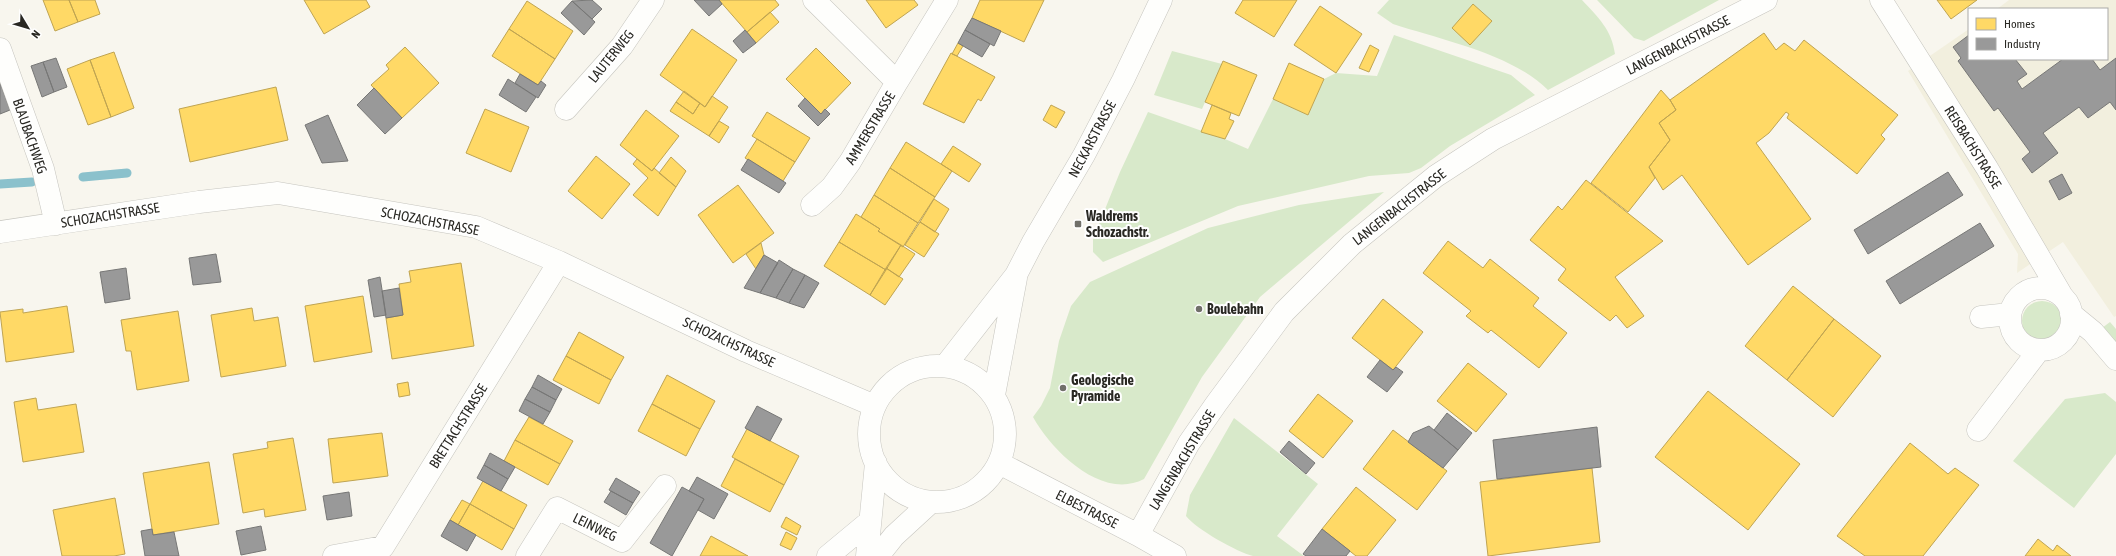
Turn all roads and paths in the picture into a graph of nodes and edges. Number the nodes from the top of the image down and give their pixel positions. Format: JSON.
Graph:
{"nodes":[{"id":1,"x":653,"y":0,"type":"edge"},
{"id":2,"x":814,"y":0,"type":"edge"},
{"id":3,"x":948,"y":0,"type":"edge"},
{"id":4,"x":1161,"y":0,"type":"edge"},
{"id":5,"x":1766,"y":0,"type":"edge"},
{"id":6,"x":1881,"y":0,"type":"edge"},
{"id":7,"x":0,"y":49,"type":"edge"},
{"id":8,"x":897,"y":82,"type":"junction"},
{"id":9,"x":566,"y":109,"type":"dead end"},
{"id":10,"x":812,"y":206,"type":"dead end"},
{"id":11,"x":56,"y":224,"type":"junction"},
{"id":12,"x":0,"y":232,"type":"edge"},
{"id":13,"x":559,"y":262,"type":"junction"},
{"id":14,"x":1016,"y":275,"type":"junction"},
{"id":15,"x":2066,"y":305,"type":"junction"},
{"id":16,"x":2010,"y":314,"type":"junction"},
{"id":17,"x":1981,"y":317,"type":"dead end"},
{"id":18,"x":2038,"y":350,"type":"junction"},
{"id":19,"x":2116,"y":359,"type":"edge"},
{"id":20,"x":945,"y":366,"type":"junction"},
{"id":21,"x":994,"y":395,"type":"junction"},
{"id":22,"x":875,"y":406,"type":"junction"},
{"id":23,"x":1978,"y":430,"type":"dead end"},
{"id":24,"x":876,"y":463,"type":"junction"},
{"id":25,"x":999,"y":463,"type":"junction"},
{"id":26,"x":665,"y":486,"type":"dead end"},
{"id":27,"x":931,"y":502,"type":"junction"},
{"id":28,"x":869,"y":522,"type":"junction"},
{"id":29,"x":1138,"y":535,"type":"junction"},
{"id":30,"x":387,"y":552,"type":"edge"},
{"id":31,"x":334,"y":556,"type":"edge"},
{"id":32,"x":527,"y":556,"type":"edge"},
{"id":33,"x":828,"y":556,"type":"edge"},
{"id":34,"x":867,"y":556,"type":"edge"},
{"id":35,"x":878,"y":556,"type":"edge"},
{"id":36,"x":1175,"y":556,"type":"edge"}],
"edges":[{"from":1,"to":9,"type":"street","name":"LAUTERWEG"},
{"from":2,"to":8,"type":"street","name":"AMMERSTRASSE"},
{"from":3,"to":8,"type":"street"},
{"from":4,"to":14,"type":"street","name":"NECKARSTRASSE"},
{"from":5,"to":29,"type":"street","name":"LANGENBACHSTRASSE"},
{"from":6,"to":15,"type":"street","name":"REISBACHSTRASSE"},
{"from":7,"to":11,"type":"street","name":"BLAUBACHWEG"},
{"from":8,"to":10,"type":"street","name":"AMMERSTRASSE"},
{"from":11,"to":12,"type":"street","name":"SCHOZACHSTRASSE"},
{"from":11,"to":13,"type":"street","name":"SCHOZACHSTRASSE"},
{"from":13,"to":22,"type":"street","name":"SCHOZACHSTRASSE"},
{"from":13,"to":30,"type":"street","name":"BRETTACHSTRASSE"},
{"from":14,"to":20,"type":"street","name":"NECKARSTRASSE"},
{"from":14,"to":21,"type":"street","name":"NECKARSTRASSE"},
{"from":15,"to":16,"type":"street"},
{"from":15,"to":18,"type":"street"},
{"from":15,"to":19,"type":"street","name":"REISBACHSTRASSE"},
{"from":16,"to":17,"type":"street"},
{"from":16,"to":18,"type":"street"},
{"from":18,"to":23,"type":"street"},
{"from":20,"to":21,"type":"street"},
{"from":20,"to":22,"type":"street"},
{"from":21,"to":25,"type":"street"},
{"from":22,"to":24,"type":"street"},
{"from":24,"to":27,"type":"street"},
{"from":24,"to":28,"type":"street"},
{"from":25,"to":27,"type":"street"},
{"from":25,"to":29,"type":"street","name":"ELBESTRASSE"},
{"from":26,"to":32,"type":"street","name":"LEINWEG"},
{"from":27,"to":35,"type":"street"},
{"from":28,"to":33,"type":"street"},
{"from":28,"to":34,"type":"street"},
{"from":29,"to":36,"type":"street","name":"ELBESTRASSE"},
{"from":30,"to":31,"type":"street","name":"BRETTACHSTRASSE"}]}
